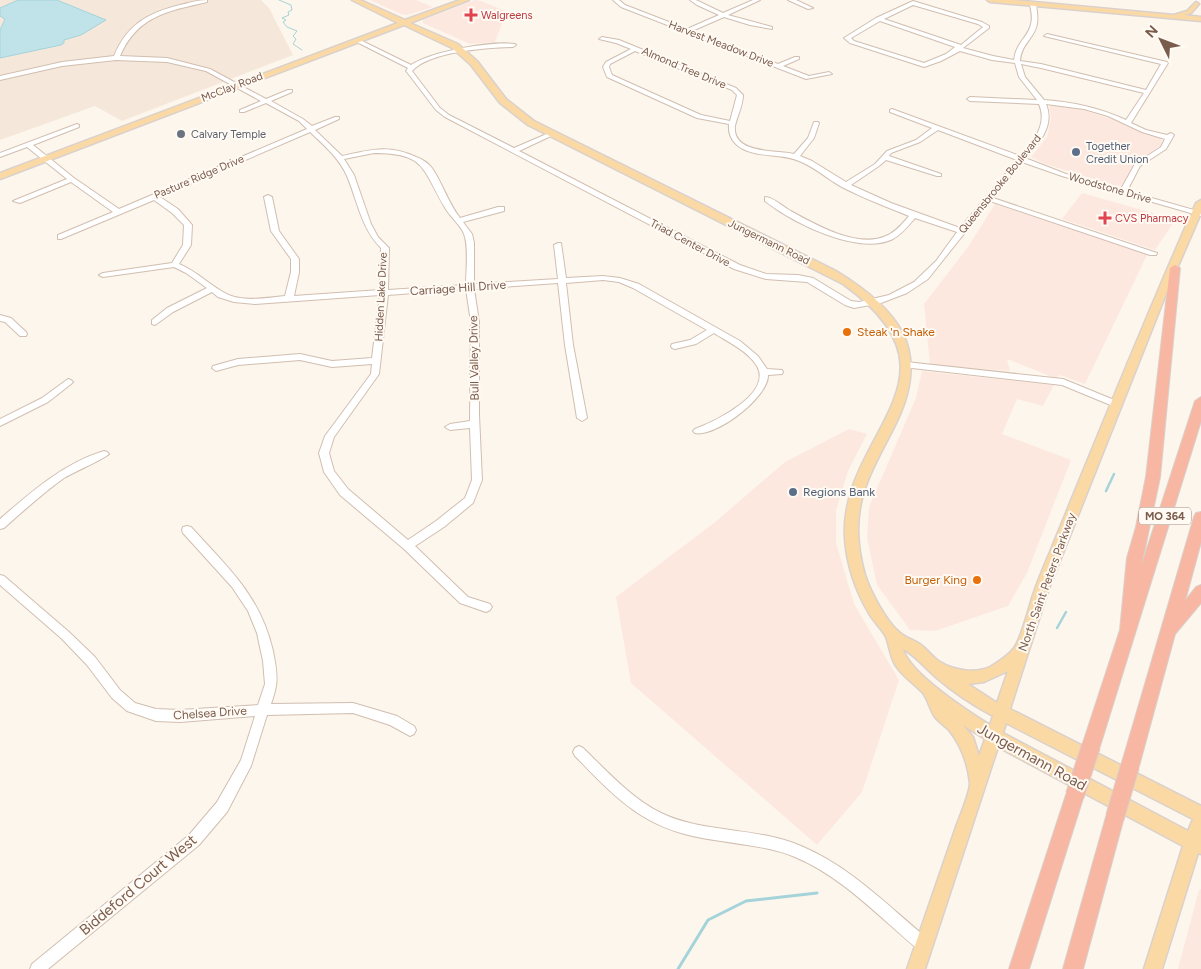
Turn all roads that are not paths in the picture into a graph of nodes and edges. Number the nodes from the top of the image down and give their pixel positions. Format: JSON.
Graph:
{"nodes":[{"id":1,"x":356,"y":0,"type":"edge"},
{"id":2,"x":466,"y":0,"type":"edge"},
{"id":3,"x":616,"y":0,"type":"edge"},
{"id":4,"x":693,"y":0,"type":"edge"},
{"id":5,"x":757,"y":0,"type":"edge"},
{"id":6,"x":791,"y":0,"type":"edge"},
{"id":7,"x":990,"y":0,"type":"edge"},
{"id":8,"x":205,"y":1,"type":"edge"},
{"id":9,"x":1196,"y":2,"type":"edge"},
{"id":10,"x":1033,"y":4,"type":"junction"},
{"id":11,"x":810,"y":8,"type":"dead end"},
{"id":12,"x":724,"y":14,"type":"junction"},
{"id":13,"x":1170,"y":16,"type":"junction"},
{"id":14,"x":1201,"y":18,"type":"edge"},
{"id":15,"x":878,"y":20,"type":"junction"},
{"id":16,"x":405,"y":22,"type":"junction"},
{"id":17,"x":1201,"y":26,"type":"edge"},
{"id":18,"x":770,"y":28,"type":"dead end"},
{"id":19,"x":687,"y":31,"type":"junction"},
{"id":20,"x":1047,"y":36,"type":"dead end"},
{"id":21,"x":602,"y":39,"type":"dead end"},
{"id":22,"x":356,"y":40,"type":"junction"},
{"id":23,"x":512,"y":44,"type":"dead end"},
{"id":24,"x":959,"y":46,"type":"junction"},
{"id":25,"x":636,"y":48,"type":"junction"},
{"id":26,"x":462,"y":51,"type":"junction"},
{"id":27,"x":116,"y":58,"type":"junction"},
{"id":28,"x":798,"y":58,"type":"dead end"},
{"id":29,"x":1017,"y":61,"type":"junction"},
{"id":30,"x":779,"y":66,"type":"junction"},
{"id":31,"x":411,"y":67,"type":"junction"},
{"id":32,"x":829,"y":74,"type":"dead end"},
{"id":33,"x":0,"y":78,"type":"edge"},
{"id":34,"x":238,"y":85,"type":"junction"},
{"id":35,"x":1149,"y":90,"type":"junction"},
{"id":36,"x":290,"y":91,"type":"dead end"},
{"id":37,"x":970,"y":99,"type":"dead end"},
{"id":38,"x":266,"y":101,"type":"junction"},
{"id":39,"x":1043,"y":103,"type":"junction"},
{"id":40,"x":242,"y":111,"type":"dead end"},
{"id":41,"x":892,"y":111,"type":"dead end"},
{"id":42,"x":337,"y":118,"type":"dead end"},
{"id":43,"x":816,"y":123,"type":"dead end"},
{"id":44,"x":1128,"y":123,"type":"junction"},
{"id":45,"x":733,"y":124,"type":"junction"},
{"id":46,"x":77,"y":126,"type":"dead end"},
{"id":47,"x":937,"y":128,"type":"junction"},
{"id":48,"x":311,"y":129,"type":"junction"},
{"id":49,"x":550,"y":134,"type":"junction"},
{"id":50,"x":29,"y":144,"type":"junction"},
{"id":51,"x":514,"y":151,"type":"junction"},
{"id":52,"x":0,"y":155,"type":"edge"},
{"id":53,"x":795,"y":156,"type":"junction"},
{"id":54,"x":885,"y":157,"type":"junction"},
{"id":55,"x":46,"y":158,"type":"junction"},
{"id":56,"x":340,"y":158,"type":"junction"},
{"id":57,"x":1020,"y":160,"type":"junction"},
{"id":58,"x":939,"y":175,"type":"dead end"},
{"id":59,"x":0,"y":176,"type":"edge"},
{"id":60,"x":72,"y":179,"type":"junction"},
{"id":61,"x":845,"y":186,"type":"junction"},
{"id":62,"x":1123,"y":192,"type":"junction"},
{"id":63,"x":155,"y":197,"type":"junction"},
{"id":64,"x":268,"y":197,"type":"dead end"},
{"id":65,"x":768,"y":199,"type":"dead end"},
{"id":66,"x":990,"y":199,"type":"junction"},
{"id":67,"x":17,"y":201,"type":"dead end"},
{"id":68,"x":501,"y":209,"type":"dead end"},
{"id":69,"x":1200,"y":210,"type":"edge"},
{"id":70,"x":118,"y":212,"type":"junction"},
{"id":71,"x":914,"y":215,"type":"junction"},
{"id":72,"x":459,"y":221,"type":"junction"},
{"id":73,"x":962,"y":230,"type":"junction"},
{"id":74,"x":61,"y":237,"type":"dead end"},
{"id":75,"x":558,"y":245,"type":"dead end"},
{"id":76,"x":1152,"y":253,"type":"dead end"},
{"id":77,"x":176,"y":265,"type":"junction"},
{"id":78,"x":1175,"y":268,"type":"junction"},
{"id":79,"x":103,"y":275,"type":"dead end"},
{"id":80,"x":561,"y":281,"type":"junction"},
{"id":81,"x":470,"y":286,"type":"junction"},
{"id":82,"x":211,"y":289,"type":"junction"},
{"id":83,"x":384,"y":292,"type":"junction"},
{"id":84,"x":289,"y":299,"type":"junction"},
{"id":85,"x":872,"y":301,"type":"junction"},
{"id":86,"x":2,"y":315,"type":"edge"},
{"id":87,"x":155,"y":322,"type":"dead end"},
{"id":88,"x":713,"y":330,"type":"junction"},
{"id":89,"x":23,"y":334,"type":"dead end"},
{"id":90,"x":675,"y":346,"type":"dead end"},
{"id":91,"x":377,"y":360,"type":"junction"},
{"id":92,"x":906,"y":365,"type":"junction"},
{"id":93,"x":216,"y":368,"type":"dead end"},
{"id":94,"x":764,"y":372,"type":"junction"},
{"id":95,"x":779,"y":372,"type":"dead end"},
{"id":96,"x":68,"y":382,"type":"dead end"},
{"id":97,"x":1201,"y":401,"type":"edge"},
{"id":98,"x":1116,"y":404,"type":"junction"},
{"id":99,"x":582,"y":418,"type":"dead end"},
{"id":100,"x":0,"y":423,"type":"edge"},
{"id":101,"x":476,"y":424,"type":"junction"},
{"id":102,"x":450,"y":427,"type":"dead end"},
{"id":103,"x":698,"y":431,"type":"dead end"},
{"id":104,"x":104,"y":454,"type":"dead end"},
{"id":105,"x":1201,"y":517,"type":"edge"},
{"id":106,"x":0,"y":525,"type":"edge"},
{"id":107,"x":187,"y":530,"type":"dead end"},
{"id":108,"x":408,"y":546,"type":"junction"},
{"id":109,"x":0,"y":579,"type":"edge"},
{"id":110,"x":1201,"y":591,"type":"edge"},
{"id":111,"x":486,"y":607,"type":"dead end"},
{"id":112,"x":1128,"y":630,"type":"junction"},
{"id":113,"x":893,"y":636,"type":"junction"},
{"id":114,"x":1168,"y":636,"type":"junction"},
{"id":115,"x":1021,"y":651,"type":"junction"},
{"id":116,"x":932,"y":665,"type":"junction"},
{"id":117,"x":929,"y":690,"type":"junction"},
{"id":118,"x":264,"y":710,"type":"junction"},
{"id":119,"x":1001,"y":713,"type":"junction"},
{"id":120,"x":410,"y":730,"type":"dead end"},
{"id":121,"x":994,"y":737,"type":"junction"},
{"id":122,"x":579,"y":752,"type":"dead end"},
{"id":123,"x":978,"y":786,"type":"junction"},
{"id":124,"x":1201,"y":815,"type":"edge"},
{"id":125,"x":1201,"y":820,"type":"edge"},
{"id":126,"x":1197,"y":844,"type":"edge"},
{"id":127,"x":924,"y":945,"type":"junction"},
{"id":128,"x":37,"y":969,"type":"edge"},
{"id":129,"x":916,"y":969,"type":"edge"},
{"id":130,"x":1019,"y":969,"type":"edge"},
{"id":131,"x":1073,"y":969,"type":"edge"},
{"id":132,"x":1153,"y":969,"type":"edge"}],
"edges":[{"from":1,"to":16,"type":"main road","name":"Jungermann Road"},
{"from":2,"to":16,"type":"main road","name":"McClay Road"},
{"from":3,"to":19,"type":"street","name":"Harvest Meadow Drive"},
{"from":4,"to":12,"type":"street"},
{"from":5,"to":12,"type":"street"},
{"from":6,"to":11,"type":"street"},
{"from":7,"to":10,"type":"main road"},
{"from":8,"to":27,"type":"street"},
{"from":9,"to":13,"type":"main road"},
{"from":9,"to":14,"type":"main road"},
{"from":10,"to":13,"type":"main road"},
{"from":10,"to":29,"type":"street"},
{"from":12,"to":18,"type":"street"},
{"from":12,"to":19,"type":"street"},
{"from":13,"to":14,"type":"main road"},
{"from":13,"to":17,"type":"main road"},
{"from":15,"to":24,"type":"street"},
{"from":15,"to":24,"type":"street"},
{"from":15,"to":24,"type":"street"},
{"from":16,"to":22,"type":"main road","name":"McClay Road"},
{"from":16,"to":26,"type":"main road","name":"Jungermann Road"},
{"from":19,"to":30,"type":"street","name":"Harvest Meadow Drive"},
{"from":20,"to":35,"type":"street"},
{"from":21,"to":25,"type":"street","name":"Almond Tree Drive"},
{"from":22,"to":31,"type":"street"},
{"from":22,"to":34,"type":"main road","name":"McClay Road"},
{"from":23,"to":26,"type":"street"},
{"from":24,"to":29,"type":"street"},
{"from":25,"to":45,"type":"street","name":"Almond Tree Drive"},
{"from":25,"to":45,"type":"street"},
{"from":26,"to":31,"type":"street"},
{"from":26,"to":49,"type":"main road","name":"Jungermann Road"},
{"from":27,"to":33,"type":"street","name":"Hidden Lake Drive"},
{"from":27,"to":34,"type":"street","name":"Hidden Lake Drive"},
{"from":28,"to":30,"type":"street"},
{"from":29,"to":35,"type":"street"},
{"from":29,"to":39,"type":"street"},
{"from":30,"to":32,"type":"street","name":"Harvest Meadow Drive"},
{"from":31,"to":51,"type":"street","name":"Triad Center Drive"},
{"from":34,"to":38,"type":"street","name":"Hidden Lake Drive"},
{"from":34,"to":55,"type":"main road","name":"McClay Road"},
{"from":35,"to":44,"type":"street"},
{"from":36,"to":38,"type":"street"},
{"from":37,"to":39,"type":"street"},
{"from":38,"to":40,"type":"street"},
{"from":38,"to":48,"type":"street","name":"Hidden Lake Drive"},
{"from":39,"to":44,"type":"street"},
{"from":39,"to":57,"type":"street","name":"Queensbrooke Boulevard"},
{"from":41,"to":47,"type":"street","name":"Woodstone Drive"},
{"from":42,"to":48,"type":"street","name":"Pasture Ridge Drive"},
{"from":43,"to":53,"type":"street"},
{"from":44,"to":62,"type":"street"},
{"from":45,"to":53,"type":"street"},
{"from":46,"to":50,"type":"street"},
{"from":47,"to":54,"type":"street"},
{"from":47,"to":57,"type":"street","name":"Woodstone Drive"},
{"from":48,"to":56,"type":"street","name":"Hidden Lake Drive"},
{"from":48,"to":63,"type":"street","name":"Pasture Ridge Drive"},
{"from":49,"to":51,"type":"street"},
{"from":49,"to":85,"type":"main road","name":"Jungermann Road"},
{"from":50,"to":52,"type":"street"},
{"from":50,"to":55,"type":"street"},
{"from":51,"to":85,"type":"street","name":"Triad Center Drive"},
{"from":53,"to":61,"type":"street"},
{"from":54,"to":58,"type":"street"},
{"from":54,"to":61,"type":"street"},
{"from":55,"to":59,"type":"main road","name":"McClay Road"},
{"from":55,"to":60,"type":"street"},
{"from":56,"to":72,"type":"street","name":"Bull Valley Drive"},
{"from":56,"to":83,"type":"street","name":"Hidden Lake Drive"},
{"from":57,"to":62,"type":"street","name":"Woodstone Drive"},
{"from":57,"to":66,"type":"street","name":"Queensbrooke Boulevard"},
{"from":60,"to":67,"type":"street"},
{"from":60,"to":70,"type":"street"},
{"from":61,"to":71,"type":"street"},
{"from":62,"to":69,"type":"street","name":"Woodstone Drive"},
{"from":63,"to":70,"type":"street","name":"Pasture Ridge Drive"},
{"from":63,"to":77,"type":"street"},
{"from":64,"to":84,"type":"street"},
{"from":65,"to":71,"type":"street"},
{"from":66,"to":73,"type":"street","name":"Queensbrooke Boulevard"},
{"from":66,"to":76,"type":"street"},
{"from":68,"to":72,"type":"street"},
{"from":69,"to":78,"type":"main road","name":"North Saint Peters Parkway"},
{"from":70,"to":74,"type":"street","name":"Pasture Ridge Drive"},
{"from":71,"to":73,"type":"street"},
{"from":72,"to":81,"type":"street","name":"Bull Valley Drive"},
{"from":73,"to":85,"type":"street","name":"Queensbrooke Boulevard"},
{"from":75,"to":80,"type":"street"},
{"from":77,"to":79,"type":"street"},
{"from":77,"to":82,"type":"street","name":"Carriage Hill Drive"},
{"from":78,"to":98,"type":"main road","name":"North Saint Peters Parkway"},
{"from":78,"to":112,"type":"highway"},
{"from":80,"to":81,"type":"street","name":"Carriage Hill Drive"},
{"from":80,"to":88,"type":"street","name":"Carriage Hill Drive"},
{"from":80,"to":99,"type":"street"},
{"from":81,"to":83,"type":"street","name":"Carriage Hill Drive"},
{"from":81,"to":101,"type":"street","name":"Bull Valley Drive"},
{"from":82,"to":84,"type":"street","name":"Carriage Hill Drive"},
{"from":82,"to":87,"type":"street"},
{"from":83,"to":84,"type":"street","name":"Carriage Hill Drive"},
{"from":83,"to":91,"type":"street","name":"Hidden Lake Drive"},
{"from":85,"to":92,"type":"main road","name":"Jungermann Road"},
{"from":86,"to":89,"type":"street"},
{"from":88,"to":90,"type":"street"},
{"from":88,"to":94,"type":"street","name":"Carriage Hill Drive"},
{"from":91,"to":93,"type":"street"},
{"from":91,"to":108,"type":"street","name":"Hidden Lake Drive"},
{"from":92,"to":98,"type":"street"},
{"from":92,"to":113,"type":"main road","name":"Jungermann Road"},
{"from":94,"to":95,"type":"street"},
{"from":94,"to":103,"type":"street"},
{"from":96,"to":100,"type":"street"},
{"from":97,"to":112,"type":"highway","number":"MO 364"},
{"from":98,"to":115,"type":"main road","name":"North Saint Peters Parkway"},
{"from":101,"to":102,"type":"street"},
{"from":101,"to":108,"type":"street","name":"Bull Valley Drive"},
{"from":104,"to":106,"type":"street"},
{"from":105,"to":114,"type":"highway","number":"MO 364"},
{"from":107,"to":118,"type":"street","name":"Biddeford Court West"},
{"from":108,"to":111,"type":"street","name":"Hidden Lake Drive"},
{"from":109,"to":118,"type":"street","name":"Chelsea Drive"},
{"from":110,"to":114,"type":"highway"},
{"from":112,"to":130,"type":"highway","number":"MO 364","bridge":true},
{"from":113,"to":116,"type":"main road","name":"Jungermann Road"},
{"from":113,"to":117,"type":"main road","name":"Jungermann Road"},
{"from":114,"to":131,"type":"highway","number":"MO 364","bridge":true},
{"from":115,"to":116,"type":"main road"},
{"from":115,"to":119,"type":"main road","name":"North Saint Peters Parkway"},
{"from":116,"to":119,"type":"main road","name":"Jungermann Road"},
{"from":117,"to":121,"type":"main road","name":"Jungermann Road"},
{"from":117,"to":123,"type":"main road"},
{"from":118,"to":120,"type":"street","name":"Chelsea Drive"},
{"from":118,"to":128,"type":"street","name":"Biddeford Court West"},
{"from":119,"to":121,"type":"main road","name":"North Saint Peters Parkway"},
{"from":119,"to":124,"type":"main road","name":"Jungermann Road"},
{"from":121,"to":123,"type":"main road","name":"North Saint Peters Parkway"},
{"from":121,"to":126,"type":"main road","name":"Jungermann Road"},
{"from":122,"to":127,"type":"street"},
{"from":123,"to":127,"type":"main road","name":"North Saint Peters Parkway"},
{"from":125,"to":126,"type":"main road"},
{"from":126,"to":132,"type":"main road"},
{"from":127,"to":129,"type":"main road","name":"North Saint Peters Parkway"}]}
